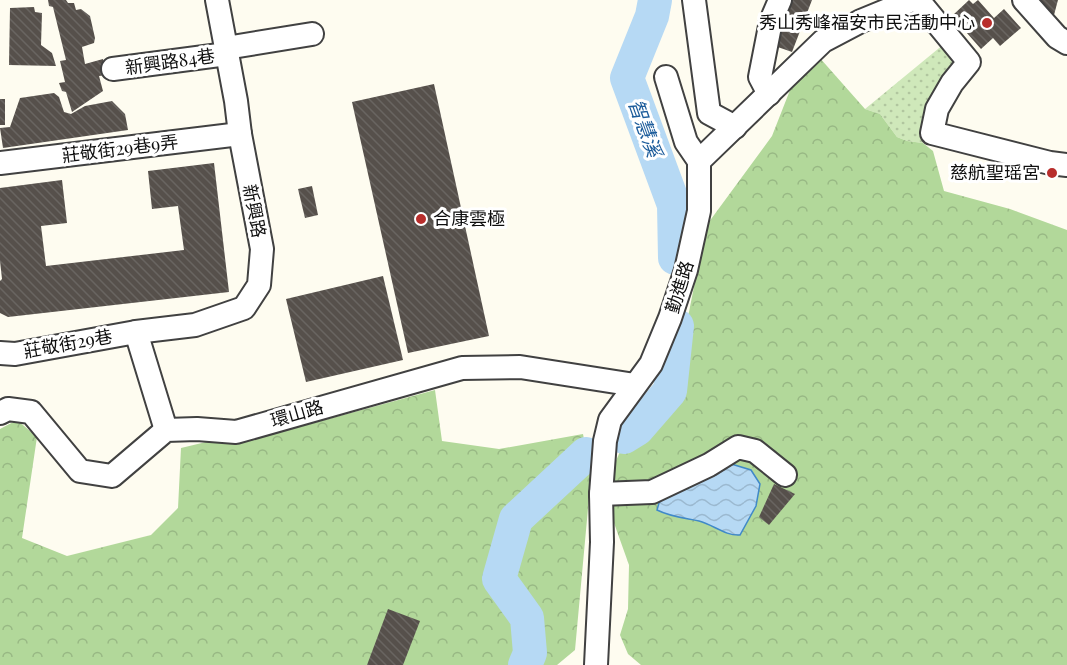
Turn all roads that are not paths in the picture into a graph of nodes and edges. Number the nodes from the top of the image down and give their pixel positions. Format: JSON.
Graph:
{"nodes":[{"id":1,"x":217,"y":0,"type":"edge"},
{"id":2,"x":694,"y":0,"type":"edge"},
{"id":3,"x":780,"y":0,"type":"edge"},
{"id":4,"x":912,"y":0,"type":"edge"},
{"id":5,"x":918,"y":0,"type":"edge"},
{"id":6,"x":1024,"y":0,"type":"edge"},
{"id":7,"x":312,"y":34,"type":"dead end"},
{"id":8,"x":1067,"y":43,"type":"edge"},
{"id":9,"x":227,"y":51,"type":"junction"},
{"id":10,"x":112,"y":69,"type":"dead end"},
{"id":11,"x":666,"y":77,"type":"dead end"},
{"id":12,"x":769,"y":94,"type":"junction"},
{"id":13,"x":735,"y":127,"type":"junction"},
{"id":14,"x":240,"y":134,"type":"junction"},
{"id":15,"x":699,"y":161,"type":"junction"},
{"id":16,"x":0,"y":163,"type":"edge"},
{"id":17,"x":1067,"y":165,"type":"edge"},
{"id":18,"x":136,"y":332,"type":"junction"},
{"id":19,"x":0,"y":353,"type":"edge"},
{"id":20,"x":635,"y":385,"type":"junction"},
{"id":21,"x":0,"y":413,"type":"edge"},
{"id":22,"x":166,"y":430,"type":"junction"},
{"id":23,"x":785,"y":475,"type":"dead end"},
{"id":24,"x":601,"y":494,"type":"junction"},
{"id":25,"x":596,"y":665,"type":"edge"}],
"edges":[{"from":1,"to":9,"type":"street","name":"新興路"},
{"from":2,"to":13,"type":"street"},
{"from":3,"to":12,"type":"street"},
{"from":4,"to":12,"type":"street"},
{"from":5,"to":17,"type":"street"},
{"from":6,"to":8,"type":"street"},
{"from":7,"to":9,"type":"street","name":"新興路84巷"},
{"from":9,"to":10,"type":"street","name":"新興路84巷"},
{"from":9,"to":14,"type":"street","name":"新興路"},
{"from":11,"to":15,"type":"street"},
{"from":12,"to":13,"type":"street"},
{"from":13,"to":15,"type":"street"},
{"from":14,"to":16,"type":"street","name":"莊敬街29巷9弄"},
{"from":14,"to":18,"type":"street","name":"新興路"},
{"from":15,"to":20,"type":"street","name":"勤進路"},
{"from":18,"to":19,"type":"street","name":"莊敬街29巷"},
{"from":18,"to":22,"type":"street"},
{"from":20,"to":22,"type":"street","name":"環山路"},
{"from":20,"to":24,"type":"street","name":"勤進路"},
{"from":21,"to":22,"type":"street"},
{"from":23,"to":24,"type":"street"},
{"from":24,"to":25,"type":"street","name":"勤進路"}]}
